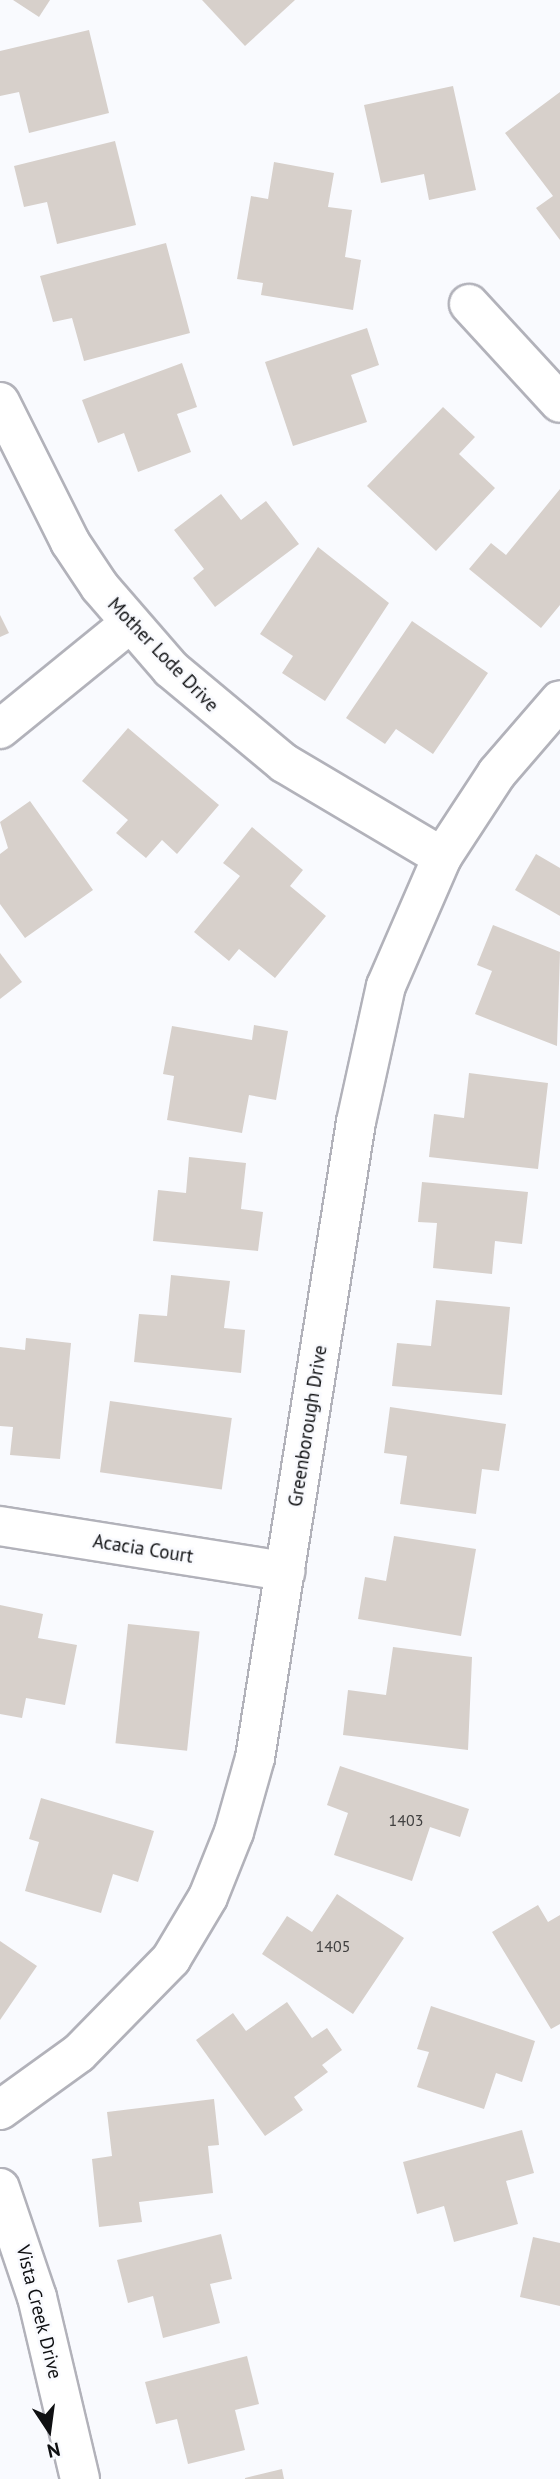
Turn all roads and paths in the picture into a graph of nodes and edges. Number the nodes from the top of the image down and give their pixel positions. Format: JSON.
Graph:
{"nodes":[{"id":1,"x":470,"y":304,"type":"dead end"},
{"id":2,"x":0,"y":402,"type":"edge"},
{"id":3,"x":560,"y":403,"type":"edge"},
{"id":4,"x":129,"y":624,"type":"junction"},
{"id":5,"x":560,"y":700,"type":"edge"},
{"id":6,"x":0,"y":729,"type":"edge"},
{"id":7,"x":442,"y":856,"type":"junction"},
{"id":8,"x":0,"y":1526,"type":"edge"},
{"id":9,"x":285,"y":1571,"type":"junction"},
{"id":10,"x":0,"y":2110,"type":"edge"},
{"id":11,"x":0,"y":2188,"type":"edge"},
{"id":12,"x":80,"y":2479,"type":"edge"}],
"edges":[{"from":1,"to":3,"type":"street"},
{"from":2,"to":4,"type":"street","name":"Mother Lode Drive"},
{"from":4,"to":6,"type":"street"},
{"from":4,"to":7,"type":"street","name":"Mother Lode Drive"},
{"from":5,"to":7,"type":"street","name":"Greenborough Drive"},
{"from":7,"to":9,"type":"street","name":"Greenborough Drive"},
{"from":8,"to":9,"type":"street","name":"Acacia Court"},
{"from":9,"to":10,"type":"street","name":"Greenborough Drive"},
{"from":11,"to":12,"type":"street","name":"Vista Creek Drive"}]}
